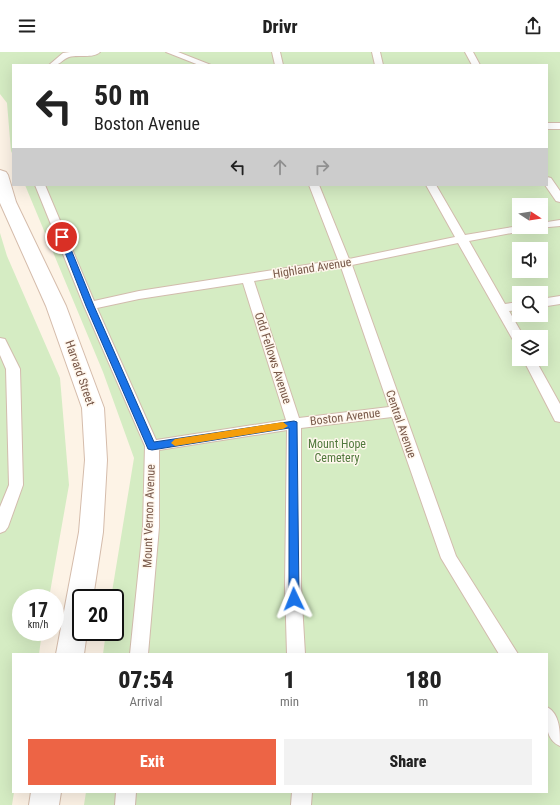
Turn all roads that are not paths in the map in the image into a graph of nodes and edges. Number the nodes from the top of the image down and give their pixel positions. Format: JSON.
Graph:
{"nodes":[{"id":1,"x":96,"y":52,"type":"edge"},
{"id":2,"x":170,"y":52,"type":"edge"},
{"id":3,"x":376,"y":52,"type":"edge"},
{"id":4,"x":469,"y":52,"type":"edge"},
{"id":5,"x":64,"y":53,"type":"edge"},
{"id":6,"x":277,"y":53,"type":"edge"},
{"id":7,"x":54,"y":64,"type":"edge"},
{"id":8,"x":204,"y":64,"type":"edge"},
{"id":9,"x":279,"y":64,"type":"edge"},
{"id":10,"x":379,"y":64,"type":"edge"},
{"id":11,"x":475,"y":64,"type":"edge"},
{"id":12,"x":548,"y":126,"type":"edge"},
{"id":13,"x":560,"y":126,"type":"edge"},
{"id":14,"x":0,"y":175,"type":"edge"},
{"id":15,"x":548,"y":181,"type":"edge"},
{"id":16,"x":40,"y":186,"type":"edge"},
{"id":17,"x":314,"y":186,"type":"edge"},
{"id":18,"x":432,"y":186,"type":"edge"},
{"id":19,"x":560,"y":199,"type":"edge"},
{"id":20,"x":560,"y":223,"type":"edge"},
{"id":21,"x":548,"y":225,"type":"edge"},
{"id":22,"x":512,"y":230,"type":"edge"},
{"id":23,"x":461,"y":239,"type":"junction"},
{"id":24,"x":345,"y":264,"type":"junction"},
{"id":25,"x":247,"y":278,"type":"junction"},
{"id":26,"x":560,"y":300,"type":"edge"},
{"id":27,"x":548,"y":302,"type":"edge"},
{"id":28,"x":90,"y":306,"type":"junction"},
{"id":29,"x":512,"y":307,"type":"edge"},
{"id":30,"x":502,"y":308,"type":"junction"},
{"id":31,"x":514,"y":330,"type":"edge"},
{"id":32,"x":0,"y":342,"type":"edge"},
{"id":33,"x":533,"y":366,"type":"edge"},
{"id":34,"x":396,"y":411,"type":"junction"},
{"id":35,"x":560,"y":417,"type":"edge"},
{"id":36,"x":294,"y":424,"type":"junction"},
{"id":37,"x":152,"y":446,"type":"junction"},
{"id":38,"x":0,"y":527,"type":"edge"},
{"id":39,"x":70,"y":653,"type":"edge"},
{"id":40,"x":139,"y":653,"type":"edge"},
{"id":41,"x":296,"y":653,"type":"edge"},
{"id":42,"x":508,"y":653,"type":"edge"},
{"id":43,"x":548,"y":718,"type":"edge"},
{"id":44,"x":560,"y":737,"type":"edge"},
{"id":45,"x":46,"y":793,"type":"edge"},
{"id":46,"x":126,"y":793,"type":"edge"},
{"id":47,"x":302,"y":793,"type":"edge"},
{"id":48,"x":44,"y":805,"type":"edge"},
{"id":49,"x":125,"y":805,"type":"edge"},
{"id":50,"x":301,"y":805,"type":"edge"}],
"edges":[{"from":1,"to":5,"type":"lane"},
{"from":2,"to":8,"type":"lane"},
{"from":3,"to":10,"type":"lane"},
{"from":4,"to":11,"type":"lane"},
{"from":5,"to":7,"type":"lane"},
{"from":6,"to":9,"type":"lane"},
{"from":12,"to":13,"type":"lane"},
{"from":14,"to":39,"type":"main road","name":"Harvard Street"},
{"from":15,"to":19,"type":"lane"},
{"from":16,"to":28,"type":"lane","name":"Mount Vernon Avenue"},
{"from":17,"to":24,"type":"lane","name":"Central Avenue"},
{"from":18,"to":23,"type":"lane"},
{"from":20,"to":21,"type":"lane"},
{"from":22,"to":23,"type":"lane","name":"Highland Avenue"},
{"from":23,"to":24,"type":"lane","name":"Highland Avenue"},
{"from":23,"to":30,"type":"lane"},
{"from":24,"to":25,"type":"lane","name":"Highland Avenue"},
{"from":24,"to":34,"type":"lane","name":"Central Avenue"},
{"from":25,"to":28,"type":"lane","name":"Highland Avenue"},
{"from":25,"to":36,"type":"lane","name":"Odd Fellows Avenue"},
{"from":26,"to":27,"type":"lane"},
{"from":28,"to":37,"type":"lane","name":"Mount Vernon Avenue"},
{"from":29,"to":30,"type":"lane"},
{"from":30,"to":31,"type":"lane"},
{"from":32,"to":38,"type":"lane"},
{"from":33,"to":35,"type":"lane"},
{"from":34,"to":36,"type":"lane","name":"Boston Avenue"},
{"from":34,"to":42,"type":"lane","name":"Central Avenue"},
{"from":36,"to":37,"type":"lane","name":"Boston Avenue"},
{"from":36,"to":41,"type":"lane","name":"Odd Fellows Avenue"},
{"from":37,"to":40,"type":"lane","name":"Mount Vernon Avenue"},
{"from":43,"to":44,"type":"lane"},
{"from":45,"to":48,"type":"main road"},
{"from":46,"to":49,"type":"lane"},
{"from":47,"to":50,"type":"lane"}]}
